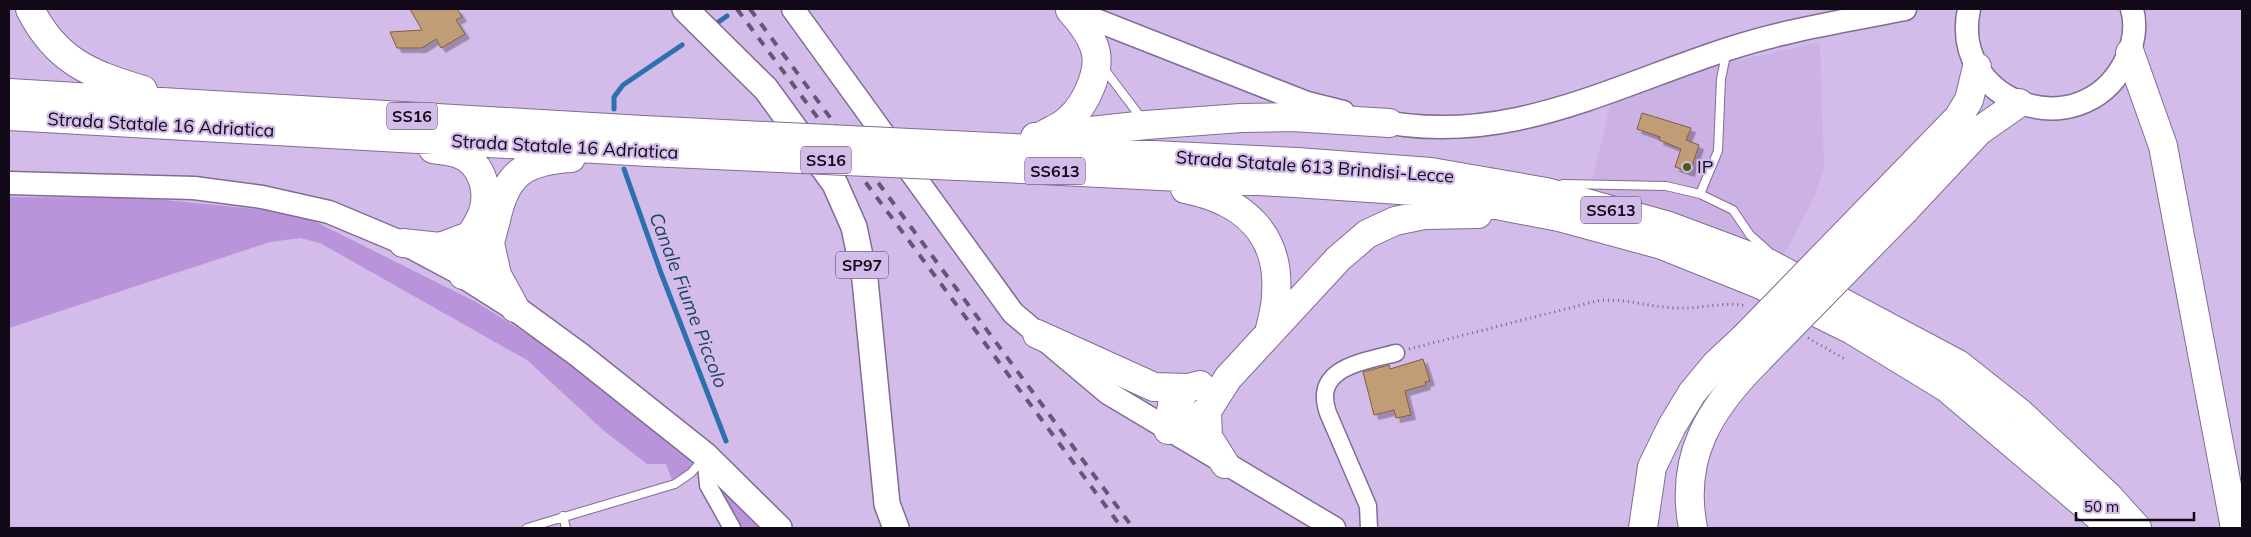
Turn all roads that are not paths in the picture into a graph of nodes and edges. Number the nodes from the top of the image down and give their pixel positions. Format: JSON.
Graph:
{"nodes":[{"id":1,"x":30,"y":9,"type":"edge"},
{"id":2,"x":676,"y":9,"type":"edge"},
{"id":3,"x":685,"y":9,"type":"edge"},
{"id":4,"x":793,"y":9,"type":"edge"},
{"id":5,"x":1069,"y":9,"type":"edge"},
{"id":6,"x":1905,"y":9,"type":"edge"},
{"id":7,"x":1969,"y":9,"type":"edge"},
{"id":8,"x":2132,"y":9,"type":"edge"},
{"id":9,"x":722,"y":45,"type":"junction"},
{"id":10,"x":1729,"y":48,"type":"junction"},
{"id":11,"x":2130,"y":53,"type":"junction"},
{"id":12,"x":1097,"y":58,"type":"junction"},
{"id":13,"x":1710,"y":63,"type":"junction"},
{"id":14,"x":1977,"y":67,"type":"junction"},
{"id":15,"x":1721,"y":79,"type":"junction"},
{"id":16,"x":9,"y":92,"type":"edge"},
{"id":17,"x":181,"y":102,"type":"junction"},
{"id":18,"x":2018,"y":103,"type":"junction"},
{"id":19,"x":9,"y":116,"type":"edge"},
{"id":20,"x":1389,"y":123,"type":"junction"},
{"id":21,"x":1146,"y":124,"type":"junction"},
{"id":22,"x":1044,"y":135,"type":"junction"},
{"id":23,"x":366,"y":136,"type":"junction"},
{"id":24,"x":646,"y":140,"type":"junction"},
{"id":25,"x":997,"y":158,"type":"junction"},
{"id":26,"x":1404,"y":161,"type":"dead end"},
{"id":27,"x":1297,"y":162,"type":"junction"},
{"id":28,"x":1107,"y":174,"type":"junction"},
{"id":29,"x":9,"y":183,"type":"edge"},
{"id":30,"x":1555,"y":183,"type":"dead end"},
{"id":31,"x":1700,"y":194,"type":"junction"},
{"id":32,"x":1895,"y":201,"type":"junction"},
{"id":33,"x":1559,"y":217,"type":"junction"},
{"id":34,"x":480,"y":240,"type":"junction"},
{"id":35,"x":403,"y":244,"type":"junction"},
{"id":36,"x":1774,"y":255,"type":"dead end"},
{"id":37,"x":1800,"y":269,"type":"dead end"},
{"id":38,"x":463,"y":275,"type":"junction"},
{"id":39,"x":1818,"y":278,"type":"dead end"},
{"id":40,"x":1827,"y":283,"type":"dead end"},
{"id":41,"x":1836,"y":288,"type":"dead end"},
{"id":42,"x":515,"y":308,"type":"junction"},
{"id":43,"x":1269,"y":333,"type":"junction"},
{"id":44,"x":1037,"y":334,"type":"junction"},
{"id":45,"x":1752,"y":348,"type":"junction"},
{"id":46,"x":1396,"y":352,"type":"road end"},
{"id":47,"x":1228,"y":378,"type":"junction"},
{"id":48,"x":1188,"y":388,"type":"junction"},
{"id":49,"x":1208,"y":410,"type":"junction"},
{"id":50,"x":1168,"y":430,"type":"junction"},
{"id":51,"x":2015,"y":448,"type":"junction"},
{"id":52,"x":705,"y":455,"type":"junction"},
{"id":53,"x":1224,"y":464,"type":"junction"},
{"id":54,"x":564,"y":516,"type":"junction"},
{"id":55,"x":527,"y":528,"type":"edge"},
{"id":56,"x":566,"y":528,"type":"edge"},
{"id":57,"x":732,"y":528,"type":"edge"},
{"id":58,"x":779,"y":528,"type":"edge"},
{"id":59,"x":896,"y":528,"type":"edge"},
{"id":60,"x":1334,"y":528,"type":"edge"},
{"id":61,"x":1369,"y":528,"type":"edge"},
{"id":62,"x":1643,"y":528,"type":"edge"},
{"id":63,"x":1693,"y":528,"type":"edge"},
{"id":64,"x":2085,"y":528,"type":"edge"},
{"id":65,"x":2112,"y":528,"type":"edge"},
{"id":66,"x":2137,"y":528,"type":"edge"},
{"id":67,"x":2235,"y":528,"type":"edge"}],
"edges":[{"from":1,"to":17,"type":"highway","number":"SS16"},
{"from":2,"to":9,"type":"main road","number":"SP97"},
{"from":3,"to":9,"type":"main road","number":"SP97"},
{"from":4,"to":44,"type":"main road"},
{"from":5,"to":12,"type":"highway"},
{"from":5,"to":20,"type":"main road"},
{"from":6,"to":10,"type":"main road"},
{"from":7,"to":14,"type":"main road"},
{"from":8,"to":11,"type":"main road"},
{"from":9,"to":59,"type":"main road","number":"SP97"},
{"from":10,"to":13,"type":"main road"},
{"from":10,"to":15,"type":"lane"},
{"from":11,"to":18,"type":"main road"},
{"from":11,"to":67,"type":"highway"},
{"from":12,"to":21,"type":"lane"},
{"from":12,"to":22,"type":"highway"},
{"from":13,"to":15,"type":"lane"},
{"from":13,"to":20,"type":"main road"},
{"from":14,"to":18,"type":"main road"},
{"from":14,"to":32,"type":"highway"},
{"from":15,"to":31,"type":"lane"},
{"from":16,"to":17,"type":"highway","name":"Strada Statale 16 Adriatica","number":"SS16"},
{"from":17,"to":24,"type":"highway","name":"Strada Statale 16 Adriatica","number":"SS16"},
{"from":18,"to":32,"type":"highway"},
{"from":19,"to":23,"type":"highway","name":"Strada Statale 16 Adriatica","number":"SS16"},
{"from":20,"to":21,"type":"highway"},
{"from":21,"to":22,"type":"highway"},
{"from":22,"to":25,"type":"highway"},
{"from":23,"to":24,"type":"highway","name":"Strada Statale 16 Adriatica","number":"SS16"},
{"from":23,"to":34,"type":"highway","number":"SS16"},
{"from":24,"to":25,"type":"highway","name":"Strada Statale 16 Adriatica","number":"SS16","bridge":true},
{"from":24,"to":34,"type":"highway","number":"SS16"},
{"from":25,"to":27,"type":"highway","name":"Strada Statale 613 Brindisi-Lecce","number":"SS613"},
{"from":25,"to":28,"type":"highway","name":"Strada Statale 613 Brindisi-Lecce","number":"SS613"},
{"from":26,"to":27,"type":"lane"},
{"from":27,"to":66,"type":"highway","name":"Strada Statale 613 Brindisi-Lecce","number":"SS613"},
{"from":28,"to":33,"type":"highway","name":"Strada Statale 613 Brindisi-Lecce","number":"SS613"},
{"from":28,"to":43,"type":"highway"},
{"from":29,"to":35,"type":"main road"},
{"from":30,"to":31,"type":"lane"},
{"from":31,"to":36,"type":"lane"},
{"from":32,"to":45,"type":"highway","bridge":true},
{"from":33,"to":43,"type":"highway"},
{"from":33,"to":51,"type":"highway","name":"Strada Statale 613 Brindisi-Lecce","number":"SS613"},
{"from":34,"to":35,"type":"highway"},
{"from":34,"to":38,"type":"highway","number":"SS16"},
{"from":34,"to":42,"type":"highway","number":"SS16"},
{"from":35,"to":38,"type":"main road"},
{"from":37,"to":39,"type":"lane"},
{"from":38,"to":42,"type":"main road"},
{"from":40,"to":41,"type":"lane"},
{"from":42,"to":52,"type":"main road"},
{"from":43,"to":47,"type":"highway"},
{"from":44,"to":48,"type":"highway"},
{"from":44,"to":50,"type":"main road"},
{"from":45,"to":62,"type":"highway"},
{"from":45,"to":63,"type":"highway"},
{"from":46,"to":61,"type":"street"},
{"from":47,"to":48,"type":"highway"},
{"from":47,"to":49,"type":"highway"},
{"from":48,"to":50,"type":"highway"},
{"from":49,"to":50,"type":"highway"},
{"from":49,"to":53,"type":"highway"},
{"from":50,"to":53,"type":"main road"},
{"from":51,"to":64,"type":"highway"},
{"from":51,"to":65,"type":"highway","name":"Strada Statale 613 Brindisi-Lecce","number":"SS613"},
{"from":52,"to":54,"type":"lane"},
{"from":52,"to":57,"type":"street"},
{"from":52,"to":58,"type":"main road"},
{"from":53,"to":60,"type":"main road"},
{"from":54,"to":55,"type":"lane"},
{"from":54,"to":56,"type":"lane"}]}
